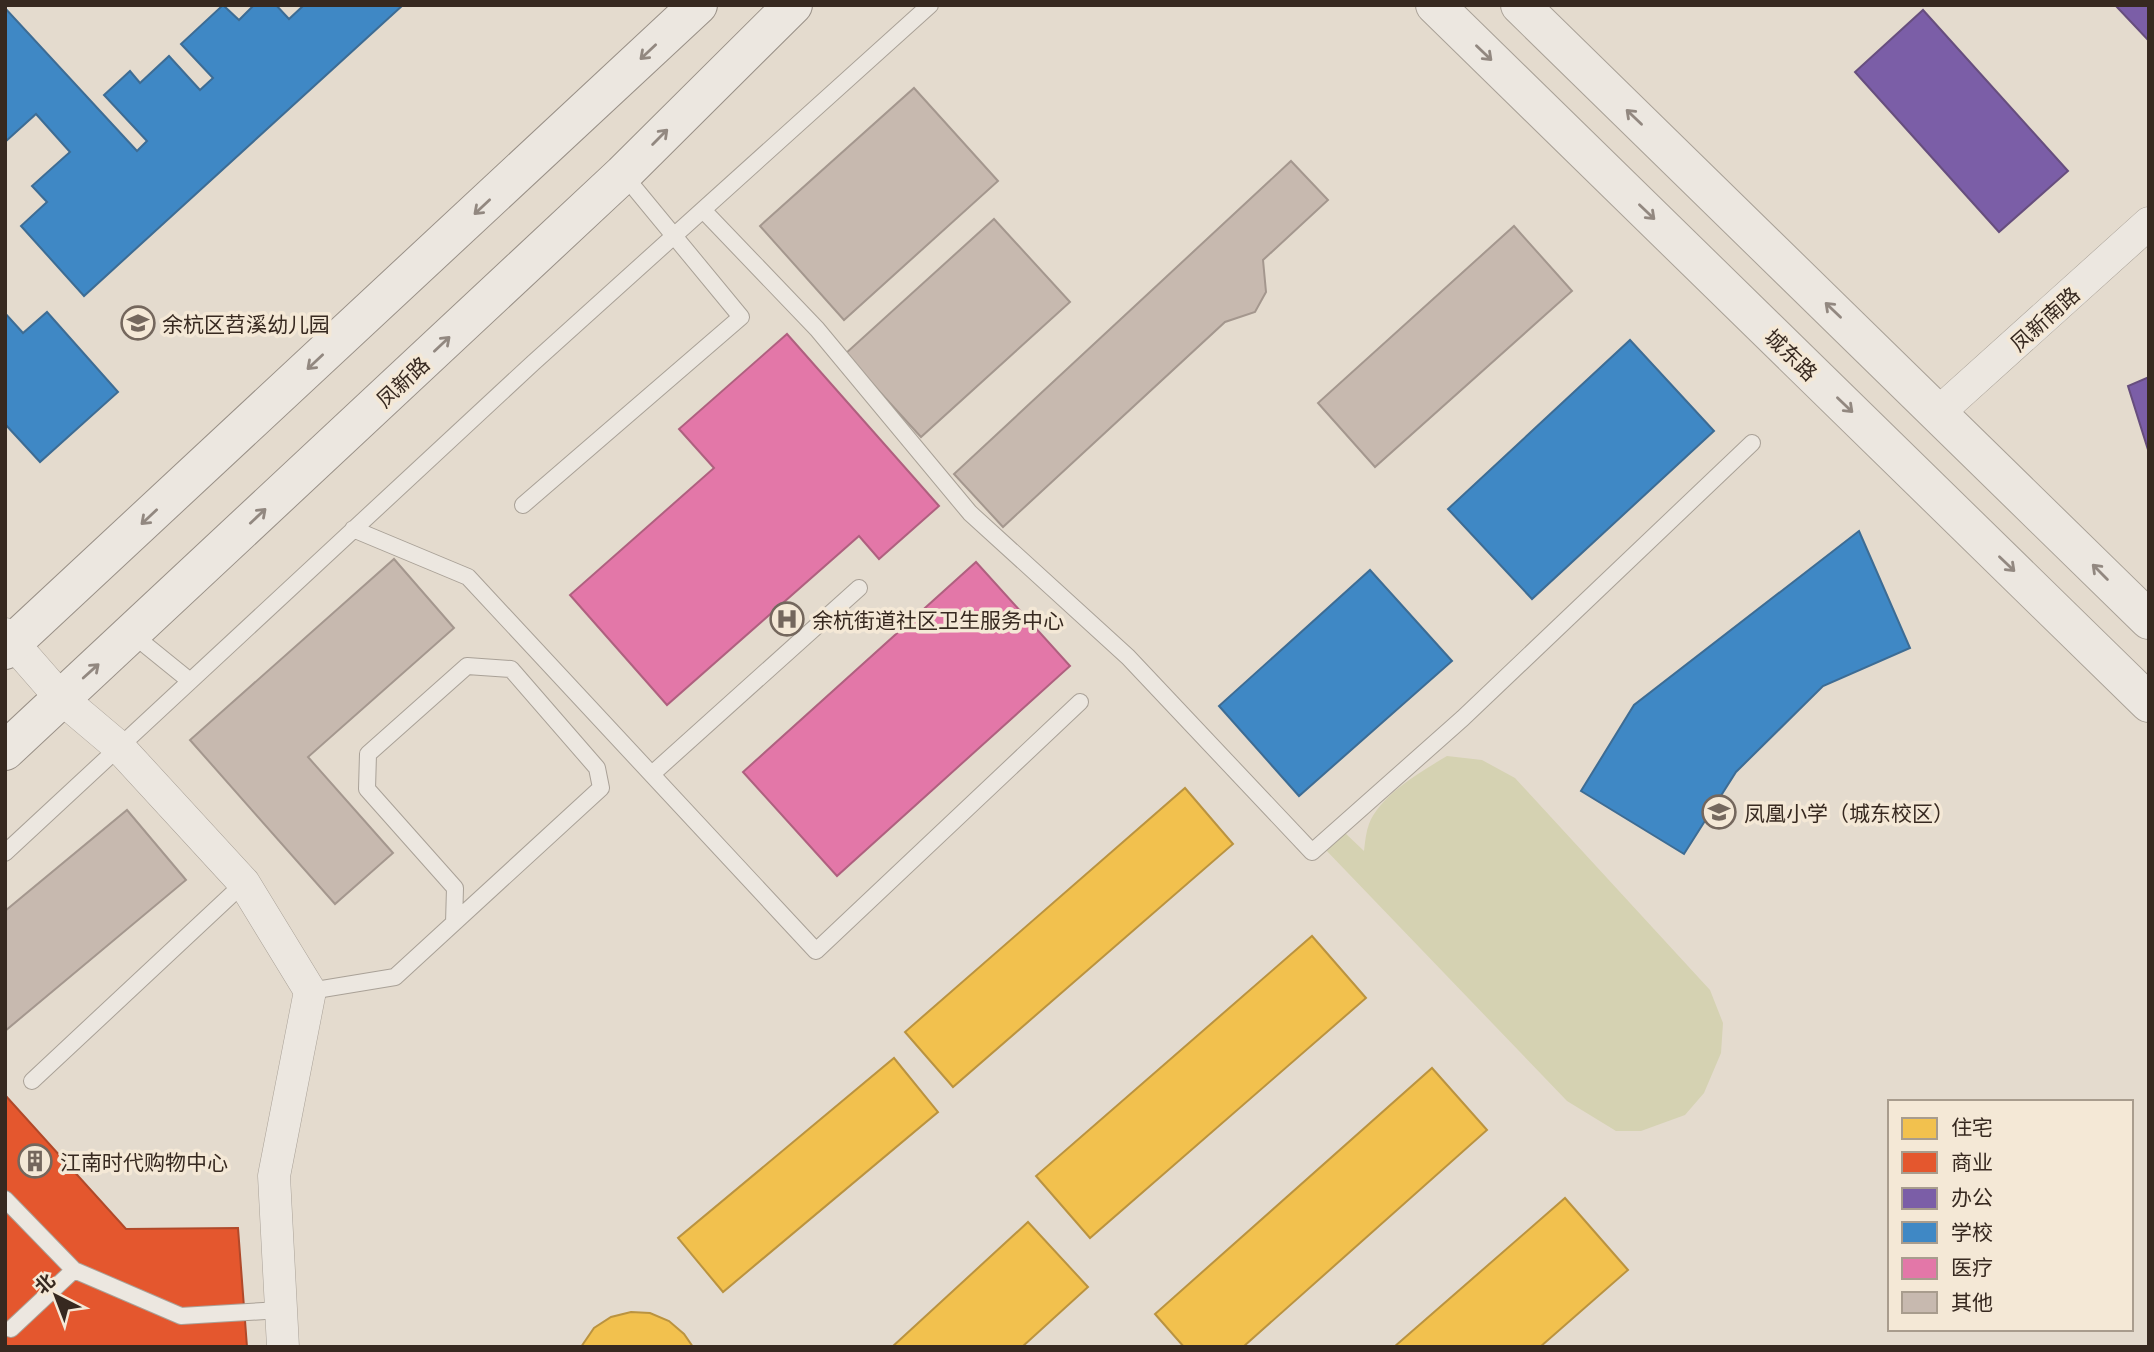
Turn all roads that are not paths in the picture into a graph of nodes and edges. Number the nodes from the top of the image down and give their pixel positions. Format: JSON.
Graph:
{"nodes":[{"id":1,"x":698,"y":5,"type":"edge"},
{"id":2,"x":793,"y":5,"type":"edge"},
{"id":3,"x":930,"y":5,"type":"edge"},
{"id":4,"x":1435,"y":5,"type":"edge"},
{"id":5,"x":1520,"y":5,"type":"edge"},
{"id":6,"x":623,"y":174,"type":"junction"},
{"id":7,"x":703,"y":210,"type":"junction"},
{"id":8,"x":2149,"y":223,"type":"edge"},
{"id":9,"x":673,"y":237,"type":"junction"},
{"id":10,"x":1938,"y":413,"type":"junction"},
{"id":11,"x":1752,"y":443,"type":"dead end"},
{"id":12,"x":523,"y":505,"type":"dead end"},
{"id":13,"x":354,"y":529,"type":"junction"},
{"id":14,"x":859,"y":588,"type":"dead end"},
{"id":15,"x":2149,"y":620,"type":"edge"},
{"id":16,"x":132,"y":634,"type":"junction"},
{"id":17,"x":8,"y":642,"type":"edge"},
{"id":18,"x":190,"y":681,"type":"junction"},
{"id":19,"x":61,"y":698,"type":"junction"},
{"id":20,"x":1080,"y":702,"type":"dead end"},
{"id":21,"x":2149,"y":703,"type":"edge"},
{"id":22,"x":119,"y":747,"type":"junction"},
{"id":23,"x":5,"y":751,"type":"edge"},
{"id":24,"x":652,"y":774,"type":"junction"},
{"id":25,"x":5,"y":853,"type":"edge"},
{"id":26,"x":244,"y":883,"type":"junction"},
{"id":27,"x":454,"y":923,"type":"junction"},
{"id":28,"x":310,"y":991,"type":"junction"},
{"id":29,"x":32,"y":1081,"type":"dead end"},
{"id":30,"x":5,"y":1199,"type":"edge"},
{"id":31,"x":74,"y":1270,"type":"junction"},
{"id":32,"x":281,"y":1310,"type":"junction"},
{"id":33,"x":11,"y":1329,"type":"dead end"},
{"id":34,"x":283,"y":1347,"type":"edge"}],
"edges":[{"from":1,"to":17,"type":"main road","one_way":true},
{"from":6,"to":2,"type":"main road","name":"凤新路","one_way":true},
{"from":3,"to":7,"type":"lane"},
{"from":4,"to":21,"type":"main road","name":"城东路","one_way":true},
{"from":10,"to":5,"type":"main road","one_way":true},
{"from":6,"to":9,"type":"lane"},
{"from":16,"to":6,"type":"main road","name":"凤新路","one_way":true},
{"from":7,"to":9,"type":"lane"},
{"from":7,"to":11,"type":"lane"},
{"from":8,"to":10,"type":"street","name":"凤新南路"},
{"from":9,"to":12,"type":"lane"},
{"from":9,"to":13,"type":"lane"},
{"from":15,"to":10,"type":"main road","one_way":true},
{"from":13,"to":18,"type":"lane"},
{"from":13,"to":24,"type":"lane"},
{"from":14,"to":24,"type":"lane"},
{"from":16,"to":18,"type":"lane"},
{"from":19,"to":16,"type":"main road","name":"凤新路","one_way":true},
{"from":17,"to":19,"type":"street"},
{"from":18,"to":22,"type":"lane"},
{"from":19,"to":22,"type":"street"},
{"from":19,"to":23,"type":"main road","name":"凤新路"},
{"from":20,"to":24,"type":"lane"},
{"from":22,"to":25,"type":"lane"},
{"from":22,"to":26,"type":"street"},
{"from":26,"to":28,"type":"street"},
{"from":26,"to":29,"type":"lane"},
{"from":27,"to":27,"type":"lane"},
{"from":27,"to":28,"type":"lane"},
{"from":28,"to":32,"type":"street"},
{"from":30,"to":31,"type":"lane"},
{"from":31,"to":32,"type":"lane"},
{"from":31,"to":33,"type":"lane"},
{"from":32,"to":34,"type":"street"}]}
